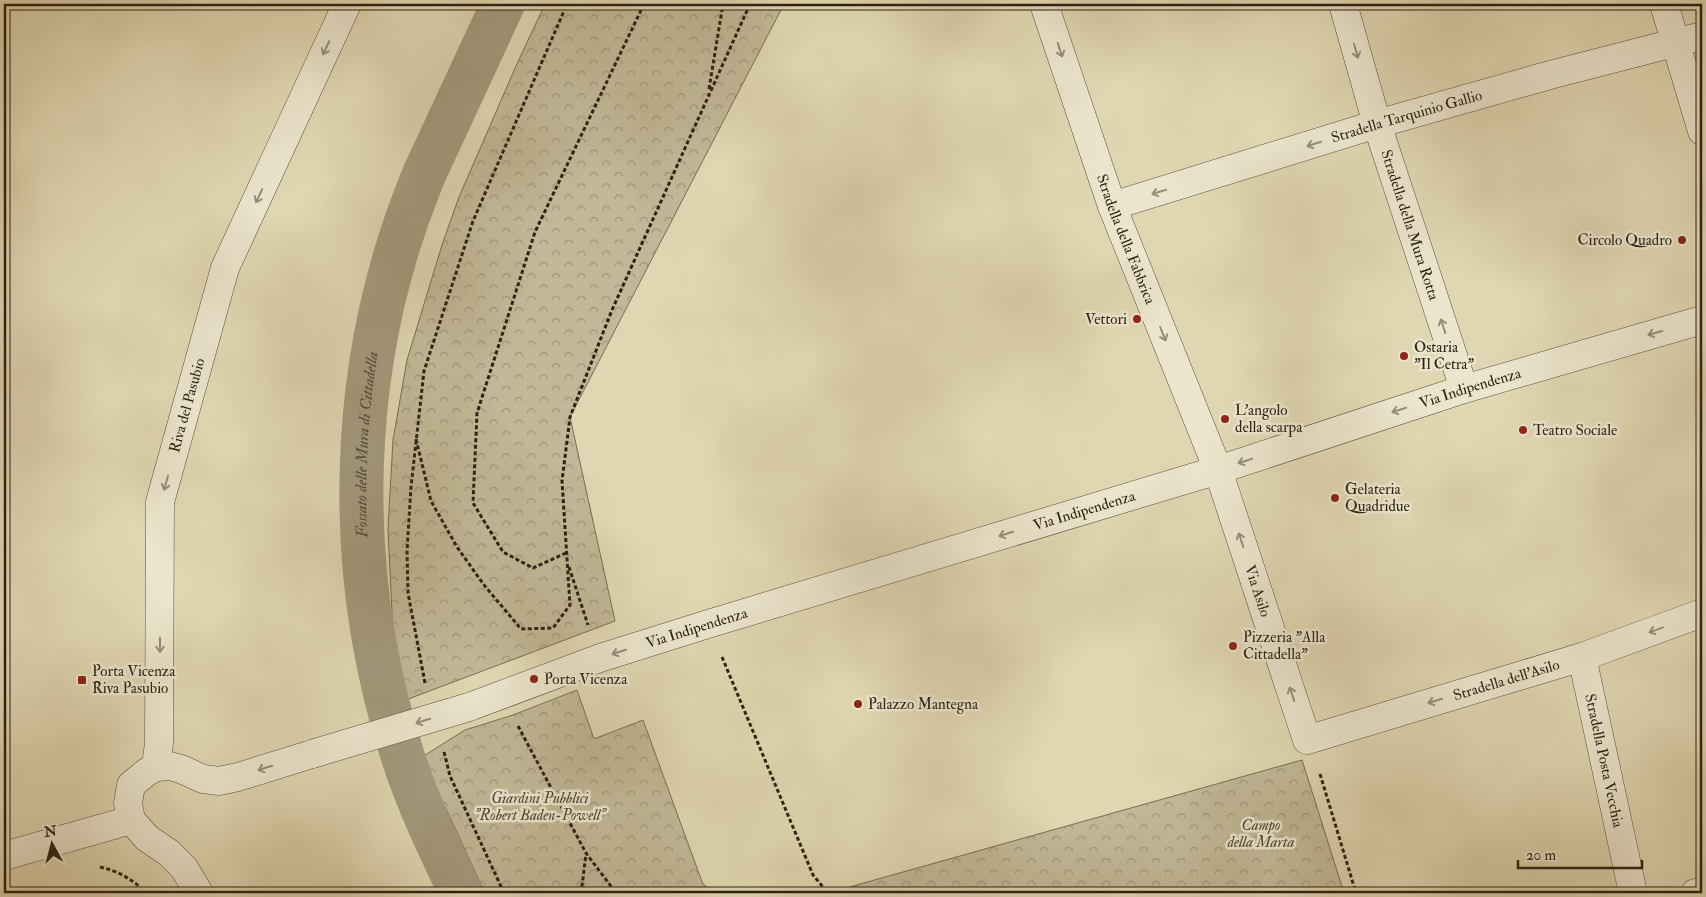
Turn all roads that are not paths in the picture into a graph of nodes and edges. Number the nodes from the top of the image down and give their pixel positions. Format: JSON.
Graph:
{"nodes":[{"id":1,"x":346,"y":4,"type":"edge"},
{"id":2,"x":1044,"y":4,"type":"edge"},
{"id":3,"x":1343,"y":4,"type":"edge"},
{"id":4,"x":1664,"y":4,"type":"edge"},
{"id":5,"x":1702,"y":36,"type":"edge"},
{"id":6,"x":1674,"y":43,"type":"junction"},
{"id":7,"x":1377,"y":124,"type":"junction"},
{"id":8,"x":1702,"y":131,"type":"edge"},
{"id":9,"x":1112,"y":206,"type":"junction"},
{"id":10,"x":1702,"y":320,"type":"edge"},
{"id":11,"x":1464,"y":389,"type":"junction"},
{"id":12,"x":1218,"y":470,"type":"junction"},
{"id":13,"x":1702,"y":613,"type":"edge"},
{"id":14,"x":1582,"y":657,"type":"junction"},
{"id":15,"x":1312,"y":739,"type":"joint"},
{"id":16,"x":156,"y":767,"type":"junction"},
{"id":17,"x":131,"y":820,"type":"junction"},
{"id":18,"x":4,"y":856,"type":"edge"},
{"id":19,"x":1702,"y":892,"type":"edge"},
{"id":20,"x":199,"y":893,"type":"edge"},
{"id":21,"x":1633,"y":893,"type":"edge"},
{"id":22,"x":1695,"y":893,"type":"edge"}],
"edges":[{"from":1,"to":16,"type":"street","name":"Riva del Pasubio","one_way":true},
{"from":2,"to":9,"type":"street","name":"Stradella della Fabbrica","one_way":true},
{"from":3,"to":7,"type":"street","name":"Stradella della Mura Rotta","one_way":true},
{"from":4,"to":6,"type":"street"},
{"from":5,"to":6,"type":"street","name":"Stradella Tarquinio Gallio"},
{"from":6,"to":7,"type":"street","name":"Stradella Tarquinio Gallio"},
{"from":6,"to":8,"type":"street"},
{"from":7,"to":9,"type":"street","name":"Stradella Tarquinio Gallio","one_way":true},
{"from":11,"to":7,"type":"street","name":"Stradella della Mura Rotta","one_way":true},
{"from":9,"to":12,"type":"street","name":"Stradella della Fabbrica","one_way":true},
{"from":10,"to":11,"type":"street","name":"Via Indipendenza","one_way":true},
{"from":11,"to":12,"type":"street","name":"Via Indipendenza","one_way":true},
{"from":15,"to":12,"type":"street","name":"Via Asilo","one_way":true},
{"from":12,"to":16,"type":"street","name":"Via Indipendenza","one_way":true,"bridge":true},
{"from":13,"to":14,"type":"street","name":"Stradella dell'Asilo","one_way":true},
{"from":14,"to":15,"type":"street","name":"Stradella dell'Asilo","one_way":true},
{"from":14,"to":21,"type":"street","name":"Stradella Posta Vecchia"},
{"from":16,"to":17,"type":"street"},
{"from":17,"to":18,"type":"street"},
{"from":17,"to":20,"type":"street"},
{"from":19,"to":22,"type":"street"}]}
